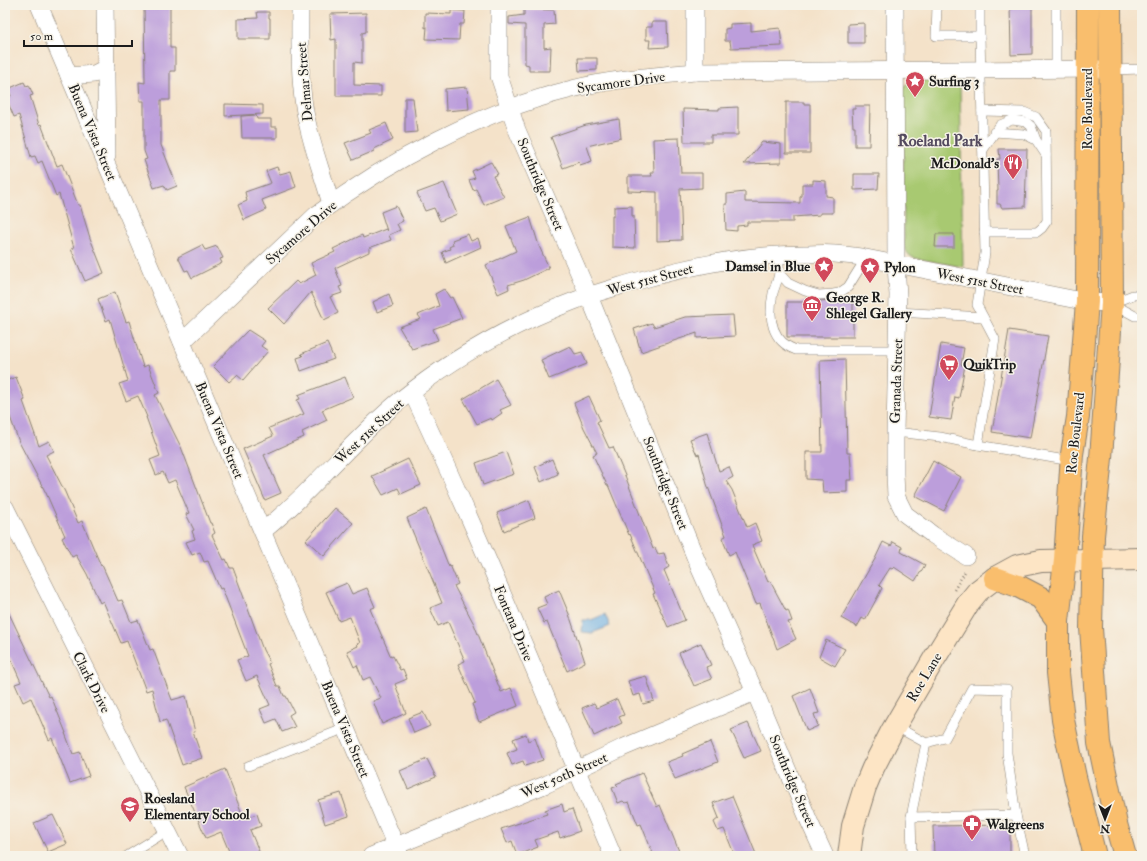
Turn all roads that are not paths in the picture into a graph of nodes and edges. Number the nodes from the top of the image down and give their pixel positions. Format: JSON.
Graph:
{"nodes":[{"id":1,"x":39,"y":5,"type":"edge"},
{"id":2,"x":105,"y":5,"type":"edge"},
{"id":3,"x":300,"y":5,"type":"edge"},
{"id":4,"x":499,"y":5,"type":"edge"},
{"id":5,"x":695,"y":5,"type":"edge"},
{"id":6,"x":895,"y":5,"type":"edge"},
{"id":7,"x":937,"y":5,"type":"edge"},
{"id":8,"x":980,"y":5,"type":"edge"},
{"id":9,"x":1056,"y":5,"type":"edge"},
{"id":10,"x":1088,"y":5,"type":"edge"},
{"id":11,"x":1110,"y":5,"type":"edge"},
{"id":12,"x":980,"y":36,"type":"junction"},
{"id":13,"x":106,"y":68,"type":"junction"},
{"id":14,"x":1056,"y":68,"type":"junction"},
{"id":15,"x":1088,"y":68,"type":"junction"},
{"id":16,"x":1142,"y":69,"type":"edge"},
{"id":17,"x":981,"y":70,"type":"junction"},
{"id":18,"x":1110,"y":70,"type":"junction"},
{"id":19,"x":895,"y":71,"type":"junction"},
{"id":20,"x":695,"y":72,"type":"junction"},
{"id":21,"x":69,"y":76,"type":"junction"},
{"id":22,"x":510,"y":109,"type":"junction"},
{"id":23,"x":982,"y":111,"type":"junction"},
{"id":24,"x":994,"y":132,"type":"junction"},
{"id":25,"x":1036,"y":140,"type":"junction"},
{"id":26,"x":983,"y":150,"type":"junction"},
{"id":27,"x":1046,"y":155,"type":"junction"},
{"id":28,"x":107,"y":164,"type":"junction"},
{"id":29,"x":331,"y":204,"type":"junction"},
{"id":30,"x":984,"y":232,"type":"junction"},
{"id":31,"x":778,"y":254,"type":"junction"},
{"id":32,"x":866,"y":258,"type":"junction"},
{"id":33,"x":896,"y":265,"type":"junction"},
{"id":34,"x":779,"y":273,"type":"junction"},
{"id":35,"x":981,"y":281,"type":"junction"},
{"id":36,"x":1142,"y":295,"type":"edge"},
{"id":37,"x":588,"y":296,"type":"junction"},
{"id":38,"x":1087,"y":302,"type":"junction"},
{"id":39,"x":1112,"y":303,"type":"junction"},
{"id":40,"x":898,"y":312,"type":"junction"},
{"id":41,"x":1142,"y":316,"type":"edge"},
{"id":42,"x":984,"y":317,"type":"junction"},
{"id":43,"x":182,"y":342,"type":"junction"},
{"id":44,"x":897,"y":350,"type":"junction"},
{"id":45,"x":412,"y":392,"type":"junction"},
{"id":46,"x":895,"y":432,"type":"junction"},
{"id":47,"x":978,"y":445,"type":"junction"},
{"id":48,"x":1071,"y":460,"type":"junction"},
{"id":49,"x":5,"y":507,"type":"edge"},
{"id":50,"x":262,"y":531,"type":"junction"},
{"id":51,"x":966,"y":556,"type":"road end"},
{"id":52,"x":1142,"y":559,"type":"edge"},
{"id":53,"x":1065,"y":560,"type":"junction"},
{"id":54,"x":1093,"y":560,"type":"junction"},
{"id":55,"x":995,"y":578,"type":"junction"},
{"id":56,"x":1058,"y":620,"type":"junction"},
{"id":57,"x":755,"y":692,"type":"junction"},
{"id":58,"x":894,"y":726,"type":"junction"},
{"id":59,"x":346,"y":728,"type":"junction"},
{"id":60,"x":926,"y":743,"type":"junction"},
{"id":61,"x":248,"y":766,"type":"dead end"},
{"id":62,"x":578,"y":770,"type":"junction"},
{"id":63,"x":1016,"y":815,"type":"junction"},
{"id":64,"x":911,"y":817,"type":"junction"},
{"id":65,"x":167,"y":831,"type":"junction"},
{"id":66,"x":398,"y":851,"type":"edge"},
{"id":67,"x":128,"y":856,"type":"edge"},
{"id":68,"x":180,"y":856,"type":"edge"},
{"id":69,"x":371,"y":856,"type":"edge"},
{"id":70,"x":613,"y":856,"type":"edge"},
{"id":71,"x":825,"y":856,"type":"edge"},
{"id":72,"x":849,"y":856,"type":"edge"},
{"id":73,"x":912,"y":856,"type":"edge"},
{"id":74,"x":1025,"y":856,"type":"edge"},
{"id":75,"x":1095,"y":856,"type":"edge"},
{"id":76,"x":1126,"y":856,"type":"edge"}],
"edges":[{"from":1,"to":21,"type":"street","name":"Buena Vista Street"},
{"from":2,"to":13,"type":"street"},
{"from":3,"to":29,"type":"street","name":"Delmar Street"},
{"from":4,"to":22,"type":"street","name":"Southridge Street"},
{"from":5,"to":20,"type":"street"},
{"from":6,"to":19,"type":"street","name":"Granada Street"},
{"from":7,"to":12,"type":"lane"},
{"from":8,"to":12,"type":"lane"},
{"from":9,"to":14,"type":"lane"},
{"from":10,"to":15,"type":"main road","name":"Roe Boulevard"},
{"from":11,"to":18,"type":"main road","name":"Roe Boulevard"},
{"from":12,"to":17,"type":"lane"},
{"from":13,"to":21,"type":"street"},
{"from":13,"to":28,"type":"street"},
{"from":14,"to":15,"type":"street","name":"Sycamore Drive"},
{"from":14,"to":17,"type":"street","name":"Sycamore Drive"},
{"from":15,"to":18,"type":"street","name":"Sycamore Drive"},
{"from":15,"to":38,"type":"main road","name":"Roe Boulevard"},
{"from":16,"to":18,"type":"lane","name":"Sycamore Drive"},
{"from":17,"to":19,"type":"street","name":"Sycamore Drive"},
{"from":17,"to":23,"type":"lane"},
{"from":18,"to":39,"type":"main road","name":"Roe Boulevard"},
{"from":19,"to":20,"type":"street","name":"Sycamore Drive"},
{"from":19,"to":33,"type":"street","name":"Granada Street"},
{"from":20,"to":22,"type":"street","name":"Sycamore Drive"},
{"from":21,"to":28,"type":"street","name":"Buena Vista Street"},
{"from":22,"to":29,"type":"street","name":"Sycamore Drive"},
{"from":22,"to":37,"type":"street","name":"Southridge Street"},
{"from":23,"to":26,"type":"lane"},
{"from":23,"to":27,"type":"lane"},
{"from":24,"to":25,"type":"lane"},
{"from":24,"to":25,"type":"lane"},
{"from":24,"to":26,"type":"lane"},
{"from":25,"to":27,"type":"lane"},
{"from":26,"to":30,"type":"lane"},
{"from":27,"to":30,"type":"lane"},
{"from":28,"to":43,"type":"street","name":"Buena Vista Street"},
{"from":29,"to":43,"type":"street","name":"Sycamore Drive"},
{"from":30,"to":35,"type":"lane"},
{"from":31,"to":32,"type":"street","name":"West 51st Street"},
{"from":31,"to":34,"type":"lane"},
{"from":31,"to":37,"type":"street","name":"West 51st Street"},
{"from":32,"to":33,"type":"street","name":"West 51st Street"},
{"from":32,"to":34,"type":"lane"},
{"from":33,"to":35,"type":"street","name":"West 51st Street"},
{"from":33,"to":40,"type":"street","name":"Granada Street"},
{"from":34,"to":44,"type":"lane"},
{"from":35,"to":38,"type":"street","name":"West 51st Street"},
{"from":35,"to":42,"type":"lane"},
{"from":36,"to":39,"type":"lane"},
{"from":37,"to":45,"type":"street","name":"West 51st Street"},
{"from":37,"to":57,"type":"street","name":"Southridge Street"},
{"from":38,"to":39,"type":"street","name":"West 51st Street"},
{"from":38,"to":48,"type":"main road","name":"Roe Boulevard"},
{"from":39,"to":41,"type":"lane"},
{"from":39,"to":54,"type":"main road","name":"Roe Boulevard"},
{"from":40,"to":42,"type":"lane"},
{"from":40,"to":44,"type":"street","name":"Granada Street"},
{"from":42,"to":47,"type":"lane"},
{"from":43,"to":50,"type":"street","name":"Buena Vista Street"},
{"from":44,"to":46,"type":"street","name":"Granada Street"},
{"from":45,"to":50,"type":"street","name":"West 51st Street"},
{"from":45,"to":62,"type":"street","name":"Fontana Drive"},
{"from":46,"to":47,"type":"lane"},
{"from":46,"to":51,"type":"street","name":"Granada Street"},
{"from":47,"to":48,"type":"lane"},
{"from":48,"to":53,"type":"main road","name":"Roe Boulevard"},
{"from":49,"to":65,"type":"street","name":"Clark Drive"},
{"from":50,"to":59,"type":"street","name":"Buena Vista Street"},
{"from":52,"to":54,"type":"street","name":"Roe Lane"},
{"from":53,"to":54,"type":"street","name":"Roe Lane"},
{"from":53,"to":55,"type":"street","name":"Roe Lane"},
{"from":53,"to":56,"type":"main road","name":"Roe Boulevard"},
{"from":54,"to":76,"type":"main road","name":"Roe Boulevard"},
{"from":55,"to":56,"type":"main road"},
{"from":55,"to":58,"type":"street","name":"Roe Lane"},
{"from":56,"to":75,"type":"main road","name":"Roe Boulevard"},
{"from":57,"to":62,"type":"street","name":"West 50th Street"},
{"from":57,"to":71,"type":"street","name":"Southridge Street"},
{"from":58,"to":60,"type":"lane"},
{"from":58,"to":72,"type":"street","name":"Roe Lane"},
{"from":59,"to":61,"type":"lane"},
{"from":59,"to":66,"type":"street","name":"Buena Vista Street"},
{"from":60,"to":63,"type":"lane"},
{"from":60,"to":64,"type":"lane"},
{"from":62,"to":66,"type":"street","name":"West 50th Street"},
{"from":62,"to":70,"type":"street","name":"Fontana Drive"},
{"from":63,"to":64,"type":"lane"},
{"from":63,"to":74,"type":"lane"},
{"from":64,"to":73,"type":"lane"},
{"from":65,"to":67,"type":"lane"},
{"from":65,"to":68,"type":"street","name":"Clark Drive"},
{"from":66,"to":69,"type":"street","name":"West 50th Street"}]}
